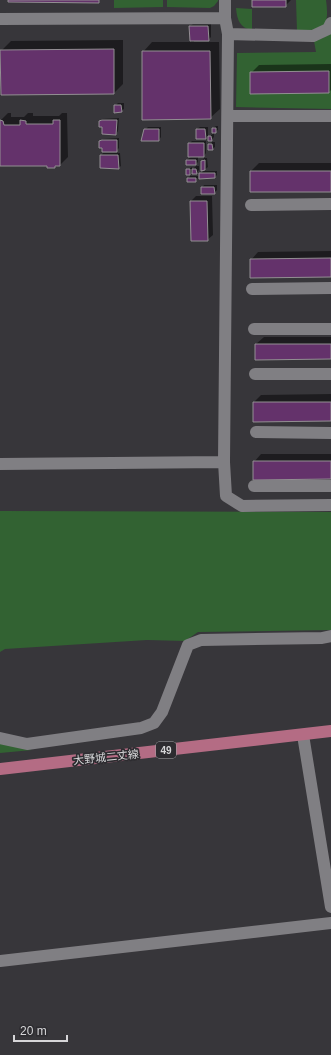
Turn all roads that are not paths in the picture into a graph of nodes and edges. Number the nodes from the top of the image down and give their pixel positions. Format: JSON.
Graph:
{"nodes":[{"id":1,"x":225,"y":0,"type":"edge"},
{"id":2,"x":225,"y":18,"type":"junction"},
{"id":3,"x":0,"y":19,"type":"edge"},
{"id":4,"x":331,"y":23,"type":"edge"},
{"id":5,"x":228,"y":34,"type":"junction"},
{"id":6,"x":228,"y":116,"type":"junction"},
{"id":7,"x":331,"y":116,"type":"edge"},
{"id":8,"x":331,"y":204,"type":"edge"},
{"id":9,"x":251,"y":205,"type":"dead end"},
{"id":10,"x":331,"y":288,"type":"edge"},
{"id":11,"x":252,"y":289,"type":"dead end"},
{"id":12,"x":254,"y":329,"type":"dead end"},
{"id":13,"x":331,"y":329,"type":"edge"},
{"id":14,"x":255,"y":374,"type":"dead end"},
{"id":15,"x":331,"y":374,"type":"edge"},
{"id":16,"x":256,"y":432,"type":"dead end"},
{"id":17,"x":331,"y":432,"type":"edge"},
{"id":18,"x":224,"y":462,"type":"junction"},
{"id":19,"x":0,"y":464,"type":"edge"},
{"id":20,"x":254,"y":486,"type":"dead end"},
{"id":21,"x":331,"y":486,"type":"edge"},
{"id":22,"x":331,"y":505,"type":"edge"},
{"id":23,"x":331,"y":636,"type":"edge"},
{"id":24,"x":331,"y":732,"type":"edge"},
{"id":25,"x":303,"y":735,"type":"junction"},
{"id":26,"x":0,"y":738,"type":"edge"},
{"id":27,"x":0,"y":769,"type":"edge"},
{"id":28,"x":331,"y":907,"type":"edge"},
{"id":29,"x":331,"y":922,"type":"edge"},
{"id":30,"x":0,"y":960,"type":"edge"}],
"edges":[{"from":1,"to":2,"type":"street"},
{"from":2,"to":3,"type":"street"},
{"from":2,"to":5,"type":"street"},
{"from":4,"to":5,"type":"street"},
{"from":5,"to":6,"type":"street"},
{"from":6,"to":7,"type":"street"},
{"from":6,"to":18,"type":"street"},
{"from":8,"to":9,"type":"street"},
{"from":10,"to":11,"type":"street"},
{"from":12,"to":13,"type":"street"},
{"from":14,"to":15,"type":"street"},
{"from":16,"to":17,"type":"street"},
{"from":18,"to":19,"type":"street"},
{"from":18,"to":22,"type":"street"},
{"from":20,"to":21,"type":"street"},
{"from":23,"to":26,"type":"street"},
{"from":24,"to":25,"type":"main road","name":"大野城二丈線","number":"49"},
{"from":25,"to":27,"type":"main road","name":"大野城二丈線","number":"49"},
{"from":25,"to":28,"type":"street"},
{"from":29,"to":30,"type":"street"}]}
